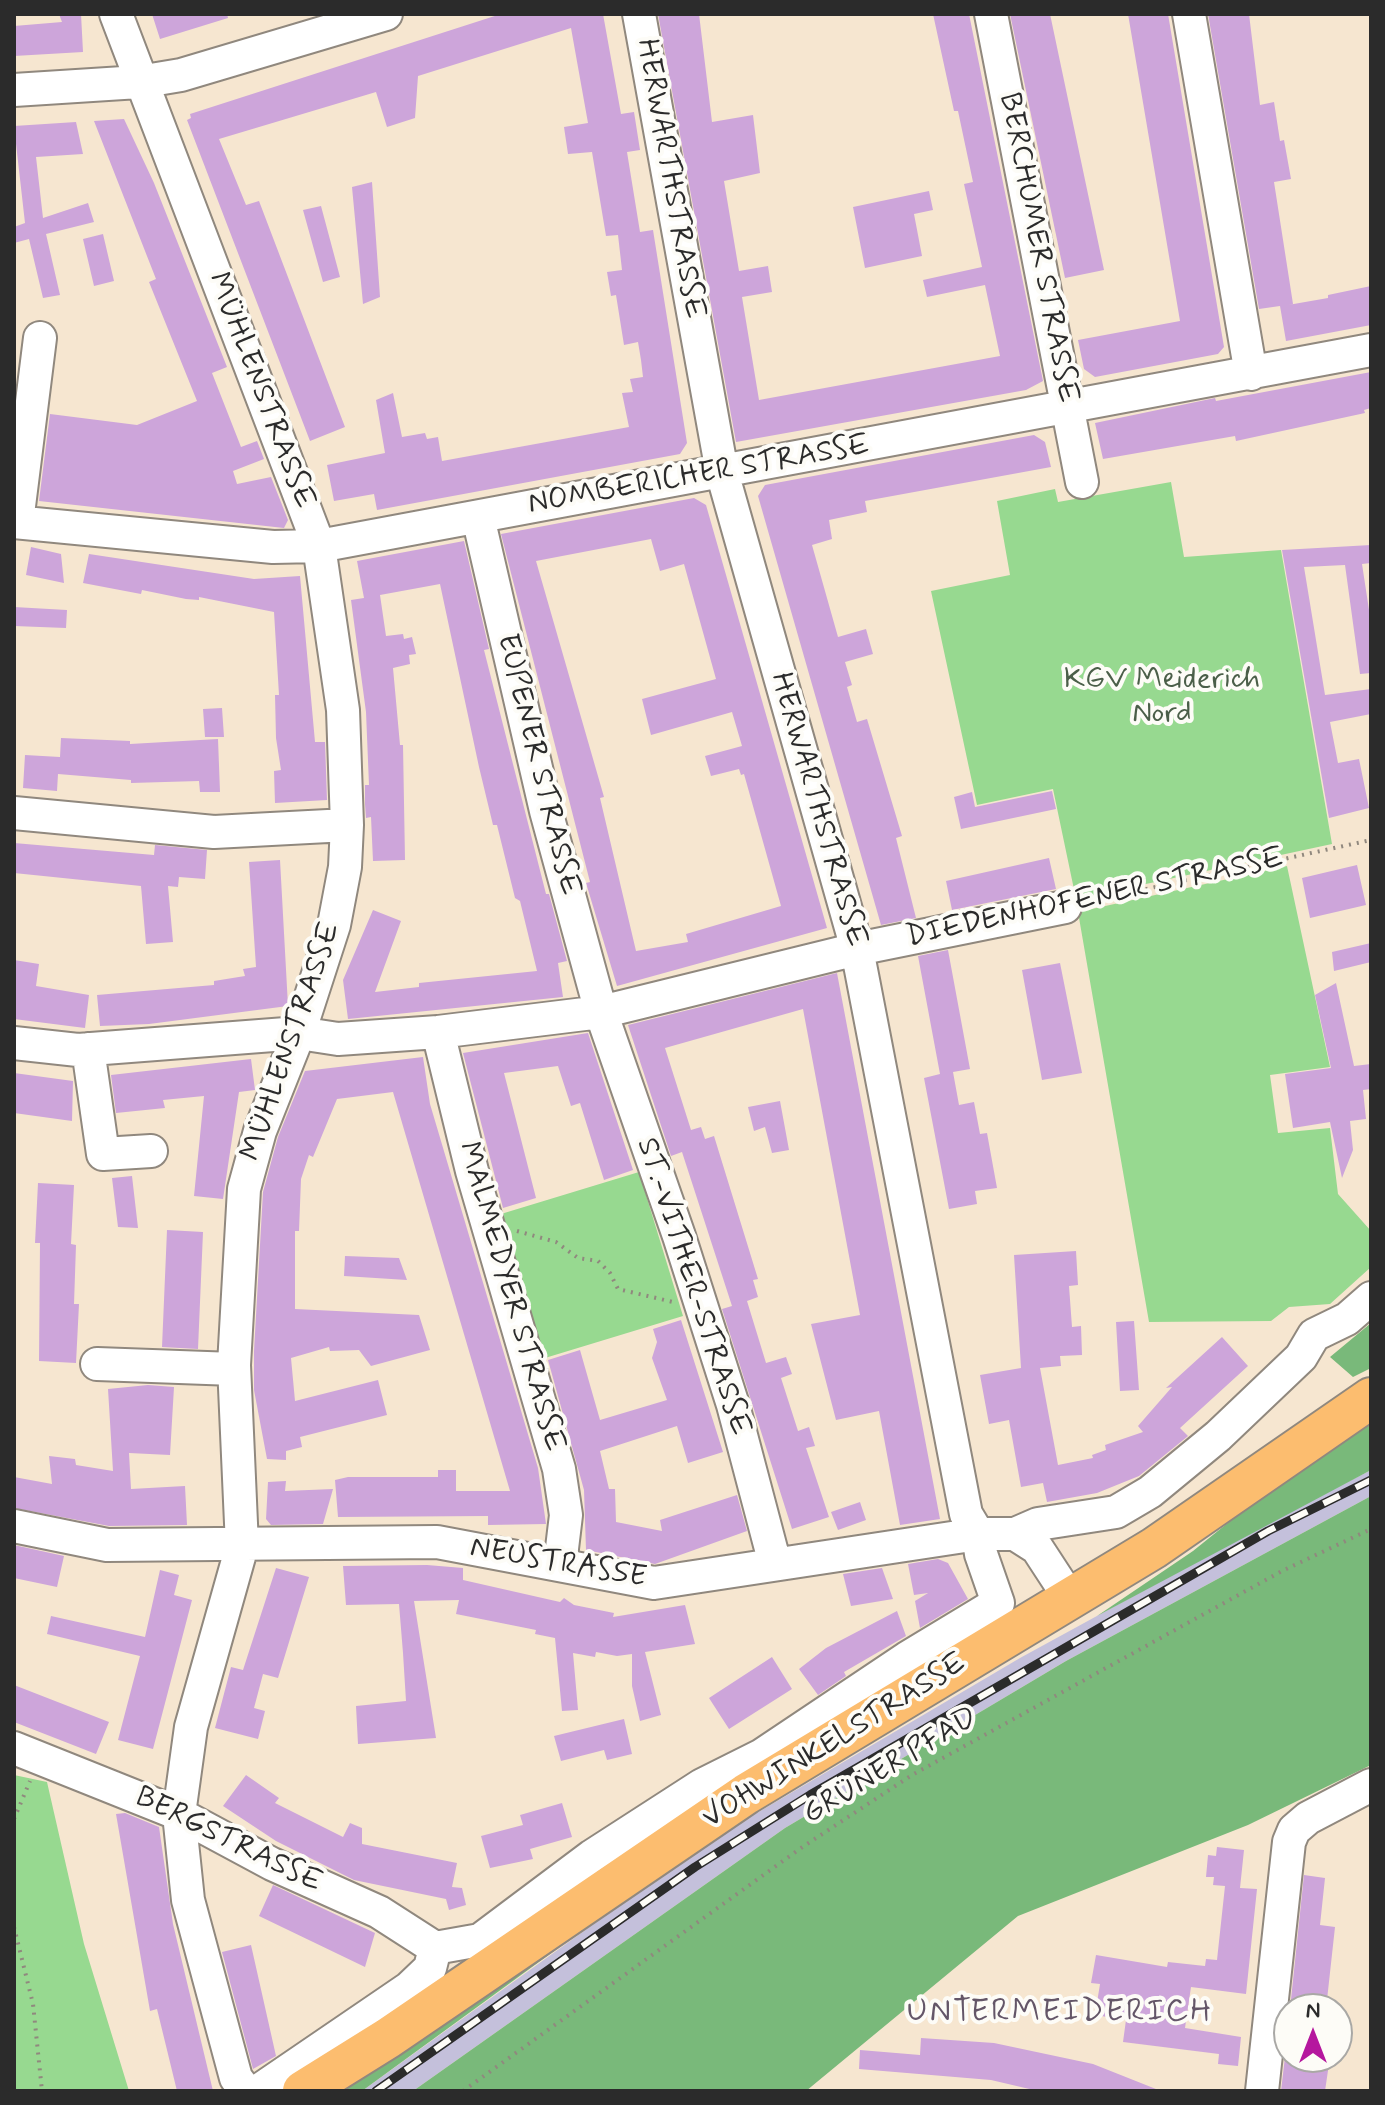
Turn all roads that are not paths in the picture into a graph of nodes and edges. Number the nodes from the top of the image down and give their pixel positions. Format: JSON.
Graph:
{"nodes":[{"id":1,"x":116,"y":14,"type":"edge"},
{"id":2,"x":386,"y":14,"type":"edge"},
{"id":3,"x":639,"y":14,"type":"edge"},
{"id":4,"x":991,"y":14,"type":"edge"},
{"id":5,"x":1189,"y":14,"type":"edge"},
{"id":6,"x":139,"y":82,"type":"junction"},
{"id":7,"x":14,"y":90,"type":"edge"},
{"id":8,"x":40,"y":338,"type":"dead end"},
{"id":9,"x":1371,"y":350,"type":"edge"},
{"id":10,"x":1251,"y":374,"type":"junction"},
{"id":11,"x":1068,"y":407,"type":"junction"},
{"id":12,"x":722,"y":472,"type":"junction"},
{"id":13,"x":1082,"y":482,"type":"dead end"},
{"id":14,"x":478,"y":517,"type":"junction"},
{"id":15,"x":18,"y":522,"type":"edge"},
{"id":16,"x":319,"y":546,"type":"junction"},
{"id":17,"x":14,"y":813,"type":"edge"},
{"id":18,"x":347,"y":825,"type":"junction"},
{"id":19,"x":1065,"y":907,"type":"road end"},
{"id":20,"x":857,"y":949,"type":"junction"},
{"id":21,"x":601,"y":1012,"type":"junction"},
{"id":22,"x":438,"y":1032,"type":"junction"},
{"id":23,"x":299,"y":1033,"type":"junction"},
{"id":24,"x":14,"y":1043,"type":"edge"},
{"id":25,"x":88,"y":1049,"type":"junction"},
{"id":26,"x":151,"y":1151,"type":"dead end"},
{"id":27,"x":1371,"y":1298,"type":"edge"},
{"id":28,"x":97,"y":1364,"type":"dead end"},
{"id":29,"x":234,"y":1369,"type":"junction"},
{"id":30,"x":1371,"y":1398,"type":"edge"},
{"id":31,"x":14,"y":1526,"type":"edge"},
{"id":32,"x":978,"y":1534,"type":"junction"},
{"id":33,"x":1015,"y":1534,"type":"junction"},
{"id":34,"x":242,"y":1546,"type":"junction"},
{"id":35,"x":775,"y":1564,"type":"junction"},
{"id":36,"x":560,"y":1565,"type":"junction"},
{"id":37,"x":1069,"y":1597,"type":"junction"},
{"id":38,"x":25,"y":1752,"type":"edge"},
{"id":39,"x":1371,"y":1785,"type":"edge"},
{"id":40,"x":179,"y":1814,"type":"junction"},
{"id":41,"x":435,"y":1948,"type":"junction"},
{"id":42,"x":246,"y":2091,"type":"edge"},
{"id":43,"x":258,"y":2091,"type":"edge"},
{"id":44,"x":303,"y":2091,"type":"edge"},
{"id":45,"x":1262,"y":2091,"type":"edge"}],
"edges":[{"from":1,"to":6,"type":"street","name":"MÜHLENSTRASSE"},
{"from":2,"to":6,"type":"street"},
{"from":3,"to":12,"type":"street","name":"HERWARTHSTRASSE"},
{"from":4,"to":11,"type":"street","name":"BERCHUMER STRASSE"},
{"from":5,"to":10,"type":"street"},
{"from":6,"to":7,"type":"street"},
{"from":6,"to":16,"type":"street","name":"MÜHLENSTRASSE"},
{"from":8,"to":15,"type":"street"},
{"from":9,"to":10,"type":"street","name":"NOMBERICHER STRASSE"},
{"from":10,"to":11,"type":"street","name":"NOMBERICHER STRASSE"},
{"from":11,"to":12,"type":"street","name":"NOMBERICHER STRASSE"},
{"from":11,"to":13,"type":"street","name":"BERCHUMER STRASSE"},
{"from":12,"to":14,"type":"street","name":"NOMBERICHER STRASSE"},
{"from":12,"to":20,"type":"street","name":"HERWARTHSTRASSE"},
{"from":14,"to":16,"type":"street","name":"NOMBERICHER STRASSE"},
{"from":14,"to":21,"type":"street","name":"EUPENER STRASSE"},
{"from":15,"to":16,"type":"street","name":"NOMBERICHER STRASSE"},
{"from":16,"to":18,"type":"street","name":"MÜHLENSTRASSE"},
{"from":17,"to":18,"type":"street"},
{"from":18,"to":23,"type":"street","name":"MÜHLENSTRASSE"},
{"from":19,"to":20,"type":"street","name":"DIEDENHOFENER STRASSE"},
{"from":20,"to":21,"type":"street","name":"DIEDENHOFENER STRASSE"},
{"from":20,"to":32,"type":"street","name":"HERWARTHSTRASSE"},
{"from":21,"to":22,"type":"street","name":"DIEDENHOFENER STRASSE"},
{"from":21,"to":35,"type":"street","name":"ST.-VITHER-STRASSE"},
{"from":22,"to":23,"type":"street","name":"DIEDENHOFENER STRASSE"},
{"from":22,"to":36,"type":"street","name":"MALMEDYER STRASSE"},
{"from":23,"to":25,"type":"street","name":"DIEDENHOFENER STRASSE"},
{"from":23,"to":29,"type":"street","name":"MÜHLENSTRASSE"},
{"from":24,"to":25,"type":"street","name":"DIEDENHOFENER STRASSE"},
{"from":25,"to":26,"type":"street"},
{"from":27,"to":33,"type":"street"},
{"from":28,"to":29,"type":"street"},
{"from":29,"to":34,"type":"street","name":"MÜHLENSTRASSE"},
{"from":30,"to":37,"type":"main road","name":"VOHWINKELSTRASSE"},
{"from":31,"to":34,"type":"street","name":"NEUSTRASSE"},
{"from":32,"to":33,"type":"street","name":"NEUSTRASSE"},
{"from":32,"to":35,"type":"street","name":"NEUSTRASSE"},
{"from":32,"to":41,"type":"street","name":"HERWARTHSTRASSE"},
{"from":33,"to":37,"type":"street"},
{"from":34,"to":36,"type":"street","name":"NEUSTRASSE"},
{"from":34,"to":40,"type":"street","name":"MÜHLENSTRASSE"},
{"from":35,"to":36,"type":"street","name":"NEUSTRASSE"},
{"from":37,"to":44,"type":"main road","name":"VOHWINKELSTRASSE"},
{"from":38,"to":40,"type":"street","name":"BERGSTRASSE"},
{"from":39,"to":45,"type":"street"},
{"from":40,"to":41,"type":"street","name":"BERGSTRASSE"},
{"from":40,"to":42,"type":"street","name":"MÜHLENSTRASSE"},
{"from":41,"to":43,"type":"street"}]}
